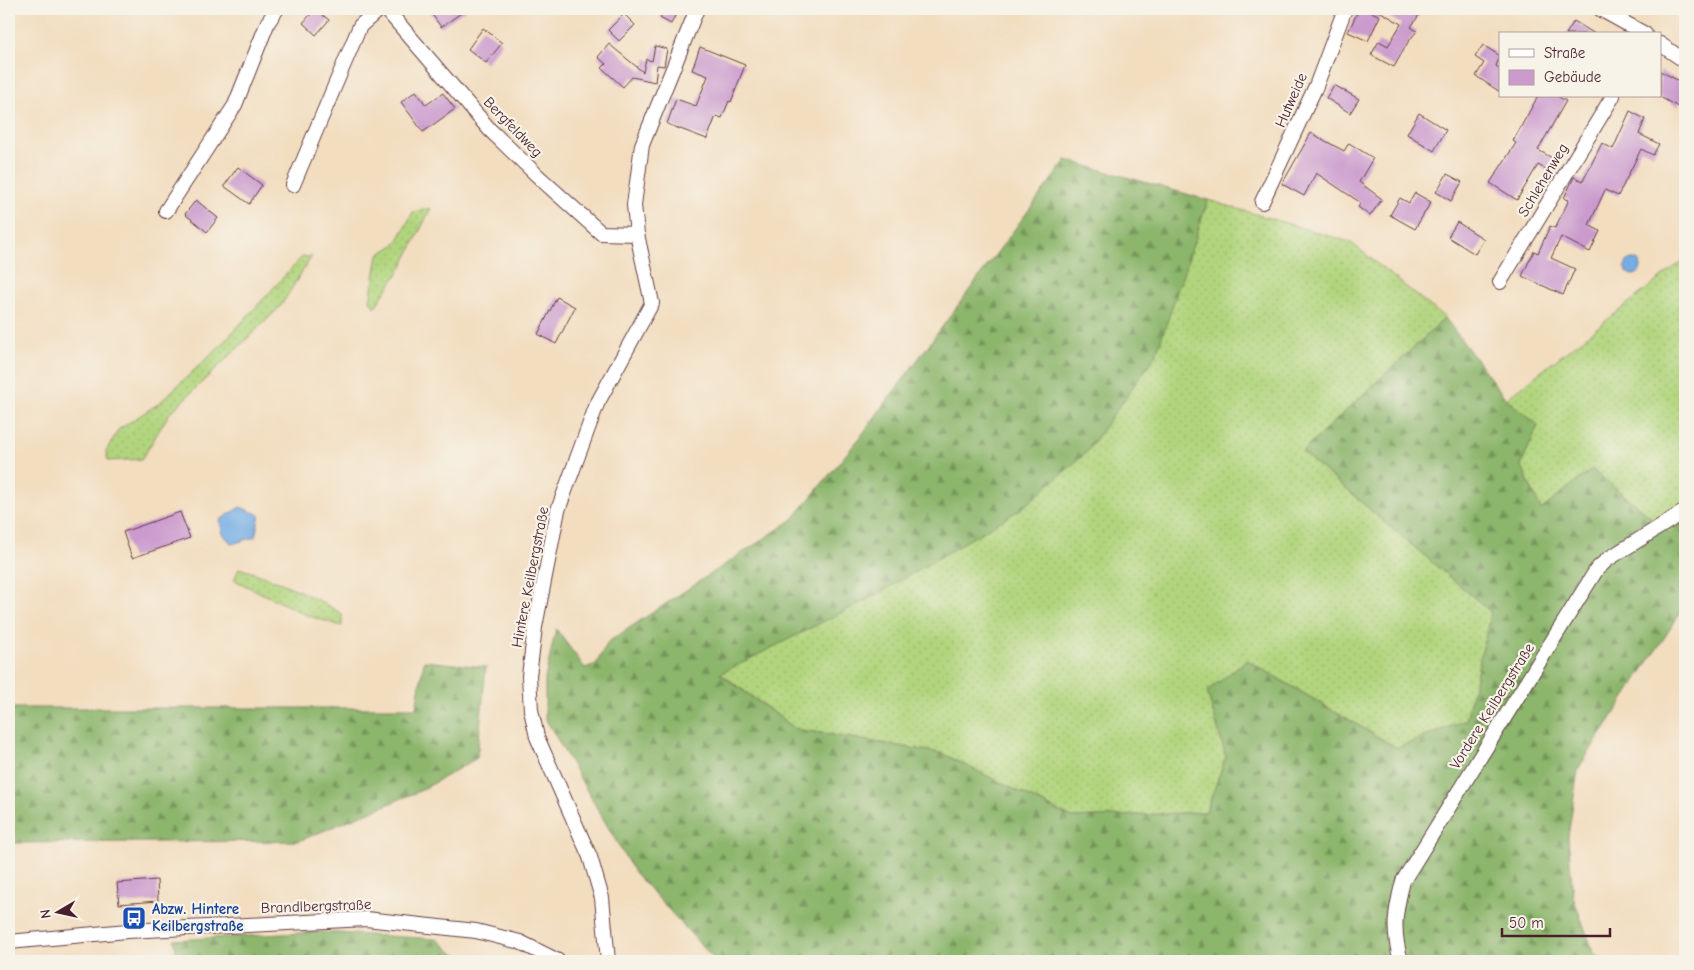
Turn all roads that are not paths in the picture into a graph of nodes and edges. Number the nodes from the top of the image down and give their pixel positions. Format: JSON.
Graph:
{"nodes":[{"id":1,"x":277,"y":9,"type":"edge"},
{"id":2,"x":379,"y":9,"type":"edge"},
{"id":3,"x":386,"y":9,"type":"edge"},
{"id":4,"x":697,"y":9,"type":"edge"},
{"id":5,"x":1345,"y":9,"type":"edge"},
{"id":6,"x":1600,"y":9,"type":"edge"},
{"id":7,"x":1641,"y":32,"type":"edge"},
{"id":8,"x":1662,"y":45,"type":"edge"},
{"id":9,"x":1685,"y":61,"type":"edge"},
{"id":10,"x":1612,"y":98,"type":"edge"},
{"id":11,"x":293,"y":185,"type":"dead end"},
{"id":12,"x":1262,"y":202,"type":"dead end"},
{"id":13,"x":166,"y":210,"type":"dead end"},
{"id":14,"x":637,"y":234,"type":"junction"},
{"id":15,"x":1500,"y":282,"type":"dead end"},
{"id":16,"x":1685,"y":511,"type":"edge"},
{"id":17,"x":9,"y":942,"type":"edge"},
{"id":18,"x":558,"y":961,"type":"edge"},
{"id":19,"x":608,"y":961,"type":"edge"},
{"id":20,"x":1401,"y":961,"type":"edge"}],
"edges":[{"from":1,"to":13,"type":"street"},
{"from":2,"to":11,"type":"street"},
{"from":3,"to":14,"type":"street","name":"Bergfeldweg"},
{"from":4,"to":14,"type":"street","name":"Hintere Keilbergstraße"},
{"from":5,"to":12,"type":"street","name":"Hutweide"},
{"from":6,"to":7,"type":"street"},
{"from":8,"to":9,"type":"street"},
{"from":10,"to":15,"type":"street","name":"Schlehenweg"},
{"from":14,"to":19,"type":"street","name":"Hintere Keilbergstraße"},
{"from":16,"to":20,"type":"street","name":"Vordere Keilbergstraße"},
{"from":17,"to":18,"type":"street","name":"Brandlbergstraße"}]}
